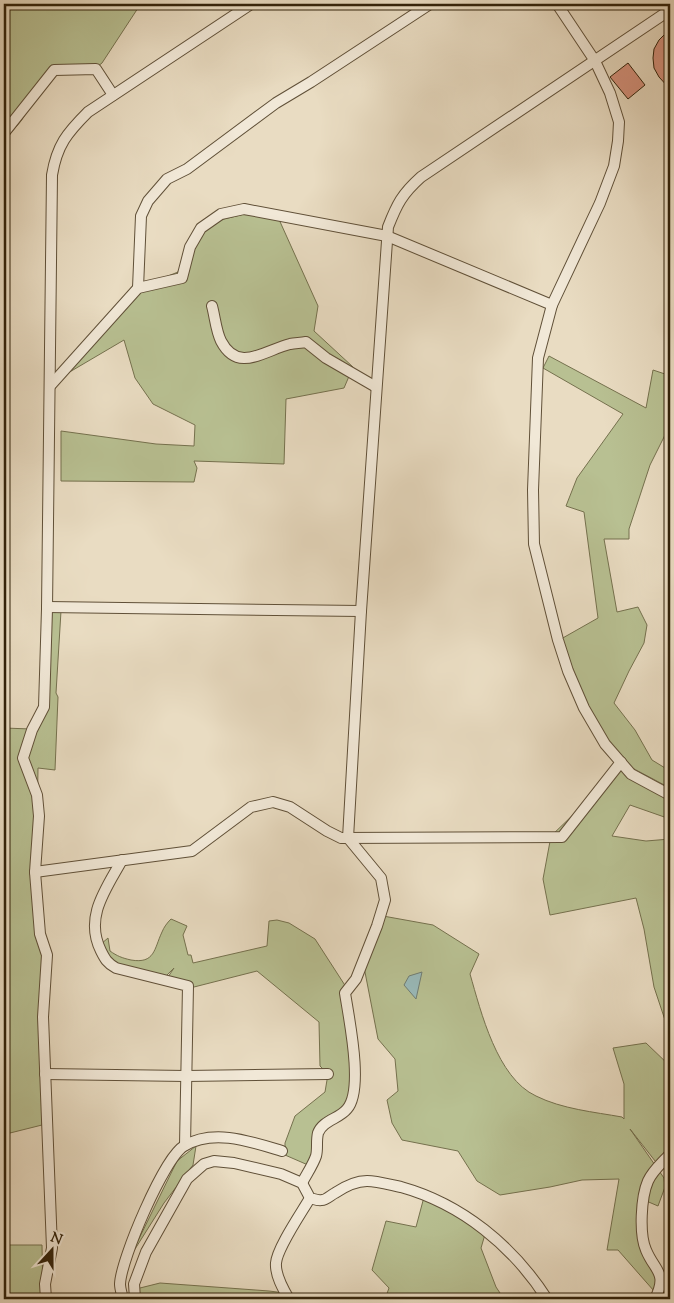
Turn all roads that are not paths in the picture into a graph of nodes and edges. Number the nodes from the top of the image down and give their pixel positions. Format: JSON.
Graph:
{"nodes":[{"id":1,"x":251,"y":4,"type":"edge"},
{"id":2,"x":430,"y":4,"type":"edge"},
{"id":3,"x":557,"y":4,"type":"edge"},
{"id":4,"x":670,"y":10,"type":"edge"},
{"id":5,"x":595,"y":61,"type":"junction"},
{"id":6,"x":113,"y":95,"type":"junction"},
{"id":7,"x":4,"y":133,"type":"edge"},
{"id":8,"x":387,"y":236,"type":"junction"},
{"id":9,"x":138,"y":288,"type":"junction"},
{"id":10,"x":552,"y":305,"type":"junction"},
{"id":11,"x":212,"y":306,"type":"dead end"},
{"id":12,"x":50,"y":386,"type":"junction"},
{"id":13,"x":376,"y":387,"type":"junction"},
{"id":14,"x":47,"y":607,"type":"junction"},
{"id":15,"x":360,"y":611,"type":"junction"},
{"id":16,"x":621,"y":762,"type":"junction"},
{"id":17,"x":670,"y":796,"type":"edge"},
{"id":18,"x":348,"y":838,"type":"junction"},
{"id":19,"x":122,"y":860,"type":"junction"},
{"id":20,"x":35,"y":872,"type":"junction"},
{"id":21,"x":45,"y":1074,"type":"junction"},
{"id":22,"x":328,"y":1074,"type":"dead end"},
{"id":23,"x":186,"y":1076,"type":"junction"},
{"id":24,"x":185,"y":1145,"type":"junction"},
{"id":25,"x":282,"y":1151,"type":"dead end"},
{"id":26,"x":670,"y":1154,"type":"edge"},
{"id":27,"x":302,"y":1183,"type":"junction"},
{"id":28,"x":310,"y":1198,"type":"junction"},
{"id":29,"x":46,"y":1299,"type":"edge"},
{"id":30,"x":123,"y":1299,"type":"edge"},
{"id":31,"x":135,"y":1299,"type":"edge"},
{"id":32,"x":289,"y":1299,"type":"edge"},
{"id":33,"x":547,"y":1299,"type":"edge"},
{"id":34,"x":655,"y":1299,"type":"edge"}],
"edges":[{"from":1,"to":6,"type":"street"},
{"from":2,"to":9,"type":"street"},
{"from":3,"to":5,"type":"street"},
{"from":4,"to":5,"type":"street"},
{"from":5,"to":8,"type":"street"},
{"from":5,"to":10,"type":"street"},
{"from":6,"to":7,"type":"street"},
{"from":6,"to":12,"type":"street"},
{"from":8,"to":9,"type":"street"},
{"from":8,"to":10,"type":"street"},
{"from":8,"to":13,"type":"street"},
{"from":9,"to":12,"type":"street"},
{"from":10,"to":16,"type":"street"},
{"from":11,"to":13,"type":"street"},
{"from":12,"to":14,"type":"street"},
{"from":13,"to":15,"type":"street"},
{"from":14,"to":15,"type":"street"},
{"from":14,"to":20,"type":"street"},
{"from":15,"to":18,"type":"street"},
{"from":16,"to":17,"type":"street"},
{"from":16,"to":18,"type":"street"},
{"from":18,"to":19,"type":"street"},
{"from":18,"to":27,"type":"street"},
{"from":19,"to":20,"type":"street"},
{"from":19,"to":23,"type":"street"},
{"from":20,"to":21,"type":"street"},
{"from":21,"to":23,"type":"street"},
{"from":21,"to":29,"type":"street"},
{"from":22,"to":23,"type":"street"},
{"from":23,"to":24,"type":"street"},
{"from":24,"to":25,"type":"street"},
{"from":24,"to":30,"type":"street"},
{"from":26,"to":34,"type":"street"},
{"from":27,"to":28,"type":"street"},
{"from":27,"to":31,"type":"street"},
{"from":28,"to":32,"type":"street"},
{"from":28,"to":33,"type":"street"}]}
